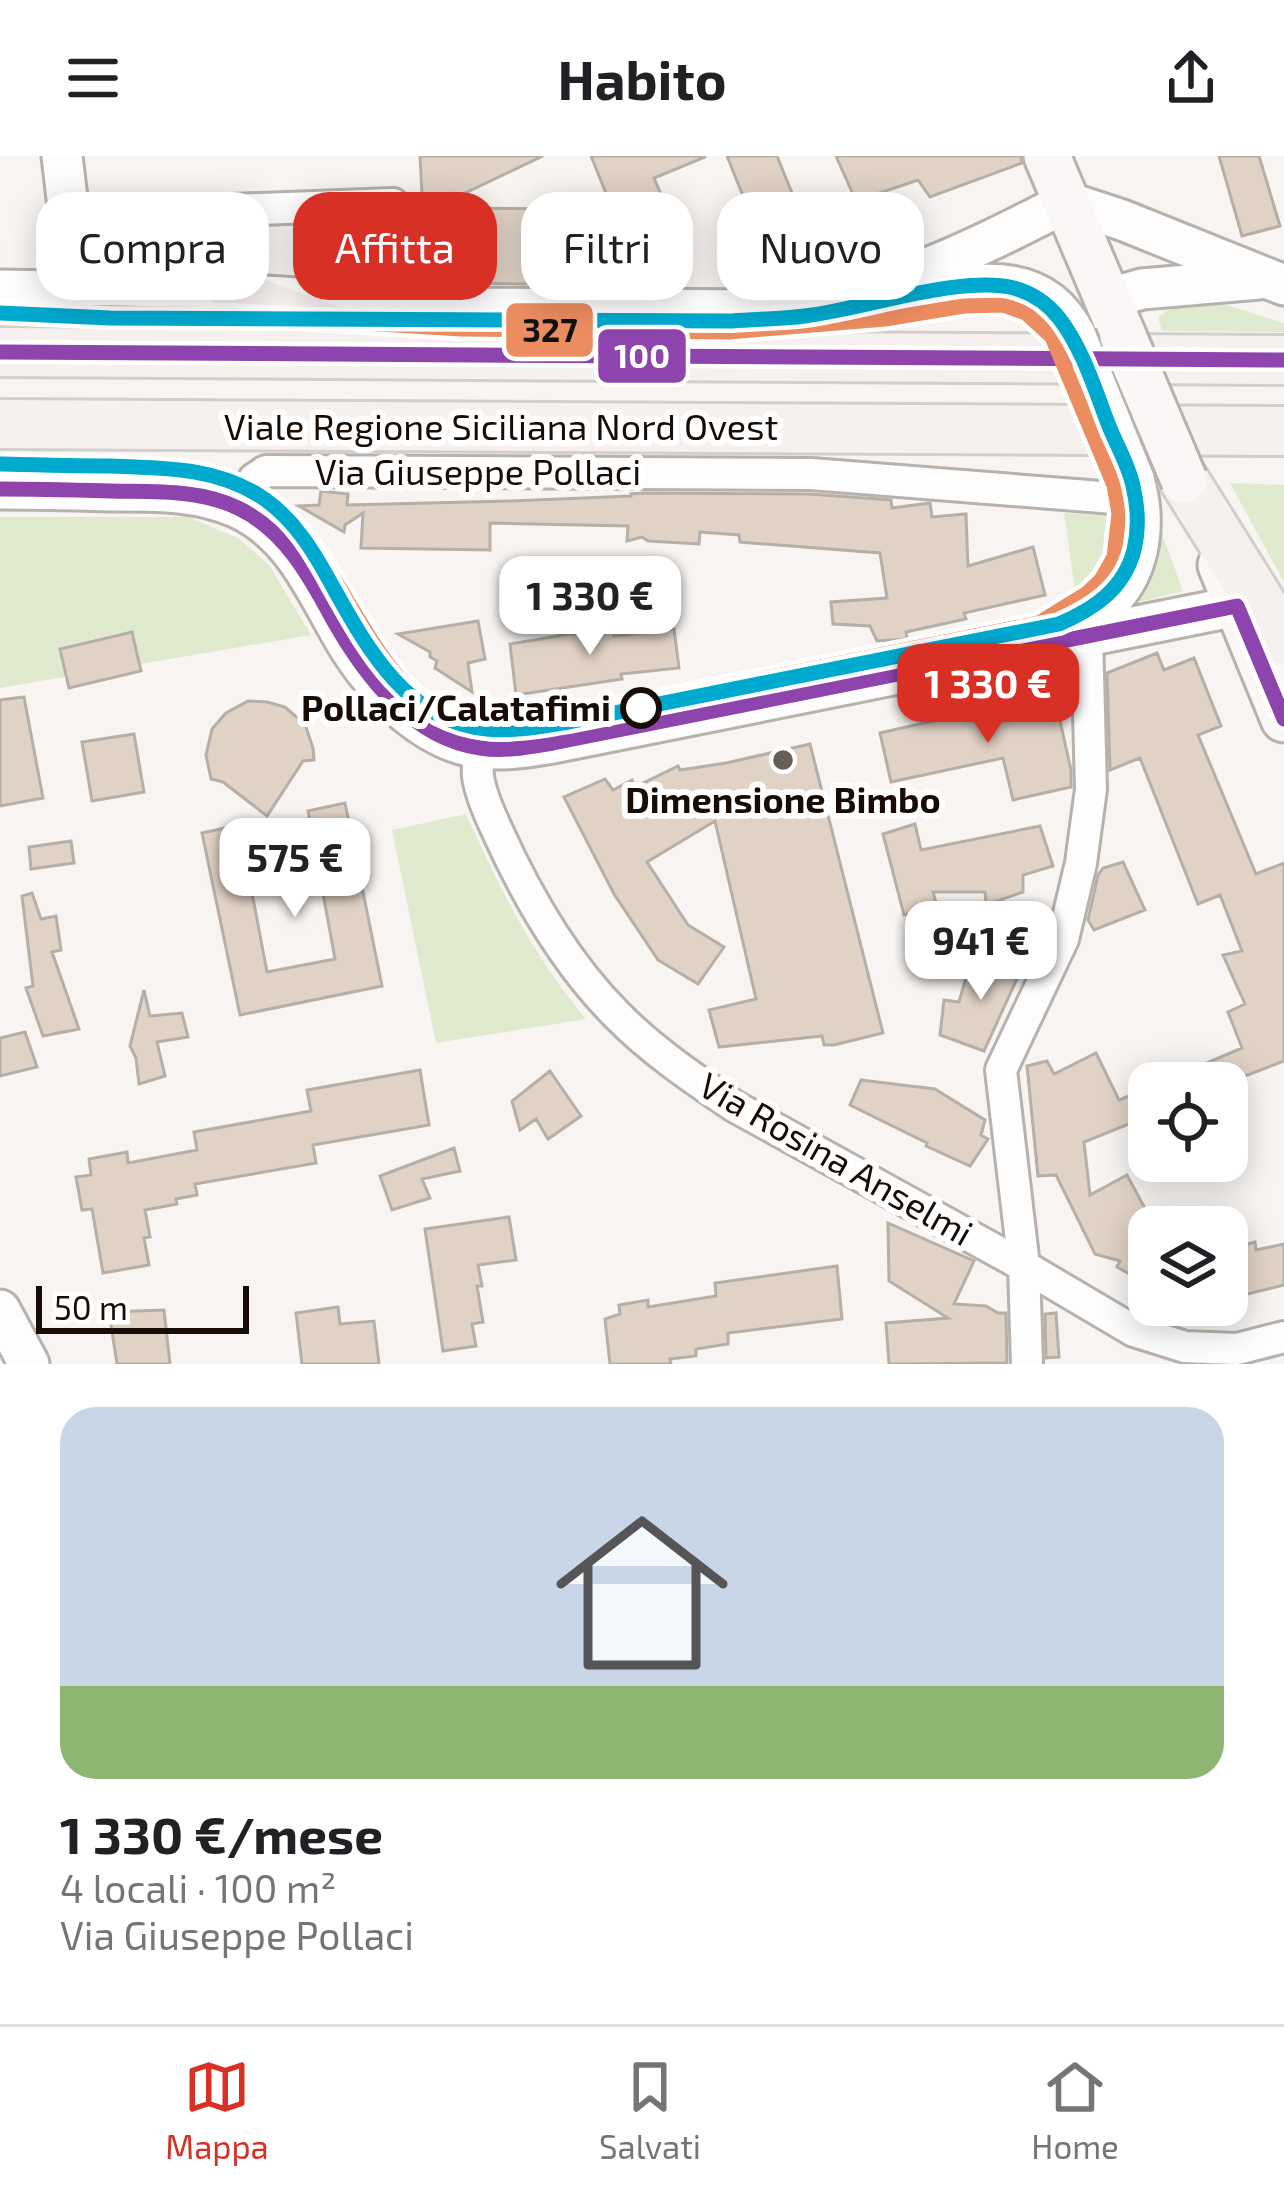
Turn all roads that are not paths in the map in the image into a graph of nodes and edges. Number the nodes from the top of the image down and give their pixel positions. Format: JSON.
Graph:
{"nodes":[{"id":1,"x":62,"y":156,"type":"edge"},
{"id":2,"x":1047,"y":156,"type":"edge"},
{"id":3,"x":66,"y":192,"type":"edge"},
{"id":4,"x":1067,"y":202,"type":"junction"},
{"id":5,"x":269,"y":209,"type":"edge"},
{"id":6,"x":1274,"y":282,"type":"edge"},
{"id":7,"x":0,"y":290,"type":"edge"},
{"id":8,"x":36,"y":290,"type":"edge"},
{"id":9,"x":269,"y":296,"type":"edge"},
{"id":10,"x":251,"y":300,"type":"edge"},
{"id":11,"x":398,"y":304,"type":"junction"},
{"id":12,"x":803,"y":306,"type":"junction"},
{"id":13,"x":1125,"y":331,"type":"junction"},
{"id":14,"x":0,"y":352,"type":"edge"},
{"id":15,"x":402,"y":355,"type":"junction"},
{"id":16,"x":1284,"y":360,"type":"edge"},
{"id":17,"x":0,"y":424,"type":"edge"},
{"id":18,"x":1001,"y":430,"type":"junction"},
{"id":19,"x":1284,"y":431,"type":"edge"},
{"id":20,"x":1284,"y":461,"type":"edge"},
{"id":21,"x":1184,"y":480,"type":"junction"},
{"id":22,"x":0,"y":489,"type":"edge"},
{"id":23,"x":1137,"y":489,"type":"junction"},
{"id":24,"x":237,"y":508,"type":"junction"},
{"id":25,"x":1237,"y":605,"type":"junction"},
{"id":26,"x":1087,"y":636,"type":"junction"},
{"id":27,"x":1284,"y":640,"type":"edge"},
{"id":28,"x":1047,"y":643,"type":"junction"},
{"id":29,"x":1284,"y":719,"type":"edge"},
{"id":30,"x":479,"y":748,"type":"junction"},
{"id":31,"x":1024,"y":1266,"type":"junction"},
{"id":32,"x":0,"y":1310,"type":"edge"},
{"id":33,"x":1284,"y":1337,"type":"edge"},
{"id":34,"x":29,"y":1364,"type":"edge"},
{"id":35,"x":1027,"y":1364,"type":"edge"}],
"edges":[{"from":1,"to":3,"type":"street"},
{"from":2,"to":4,"type":"main road"},
{"from":4,"to":6,"type":"street"},
{"from":4,"to":12,"type":"street"},
{"from":4,"to":13,"type":"main road"},
{"from":5,"to":11,"type":"street"},
{"from":6,"to":13,"type":"street"},
{"from":7,"to":8,"type":"street"},
{"from":9,"to":11,"type":"street"},
{"from":10,"to":15,"type":"main road"},
{"from":11,"to":12,"type":"street"},
{"from":12,"to":23,"type":"street","bridge":true},
{"from":13,"to":15,"type":"main road","name":"Viale Regione Siciliana Nord Ovest"},
{"from":13,"to":16,"type":"main road","name":"Viale Regione Siciliana Nord Ovest"},
{"from":13,"to":21,"type":"main road","bridge":true},
{"from":14,"to":15,"type":"main road","name":"Viale Regione Siciliana Nord Ovest"},
{"from":17,"to":18,"type":"main road","name":"Viale Regione Siciliana Nord Ovest"},
{"from":18,"to":19,"type":"main road"},
{"from":18,"to":20,"type":"main road"},
{"from":21,"to":25,"type":"main road"},
{"from":21,"to":27,"type":"main road"},
{"from":22,"to":24,"type":"street"},
{"from":23,"to":24,"type":"street","name":"Via Giuseppe Pollaci"},
{"from":23,"to":28,"type":"street"},
{"from":24,"to":30,"type":"street"},
{"from":25,"to":26,"type":"street"},
{"from":25,"to":29,"type":"main road"},
{"from":26,"to":28,"type":"street"},
{"from":26,"to":31,"type":"street"},
{"from":28,"to":30,"type":"street"},
{"from":30,"to":31,"type":"street","name":"Via Rosina Anselmi"},
{"from":31,"to":33,"type":"street","name":"Via Rosina Anselmi"},
{"from":31,"to":35,"type":"street"},
{"from":32,"to":34,"type":"street"}]}
